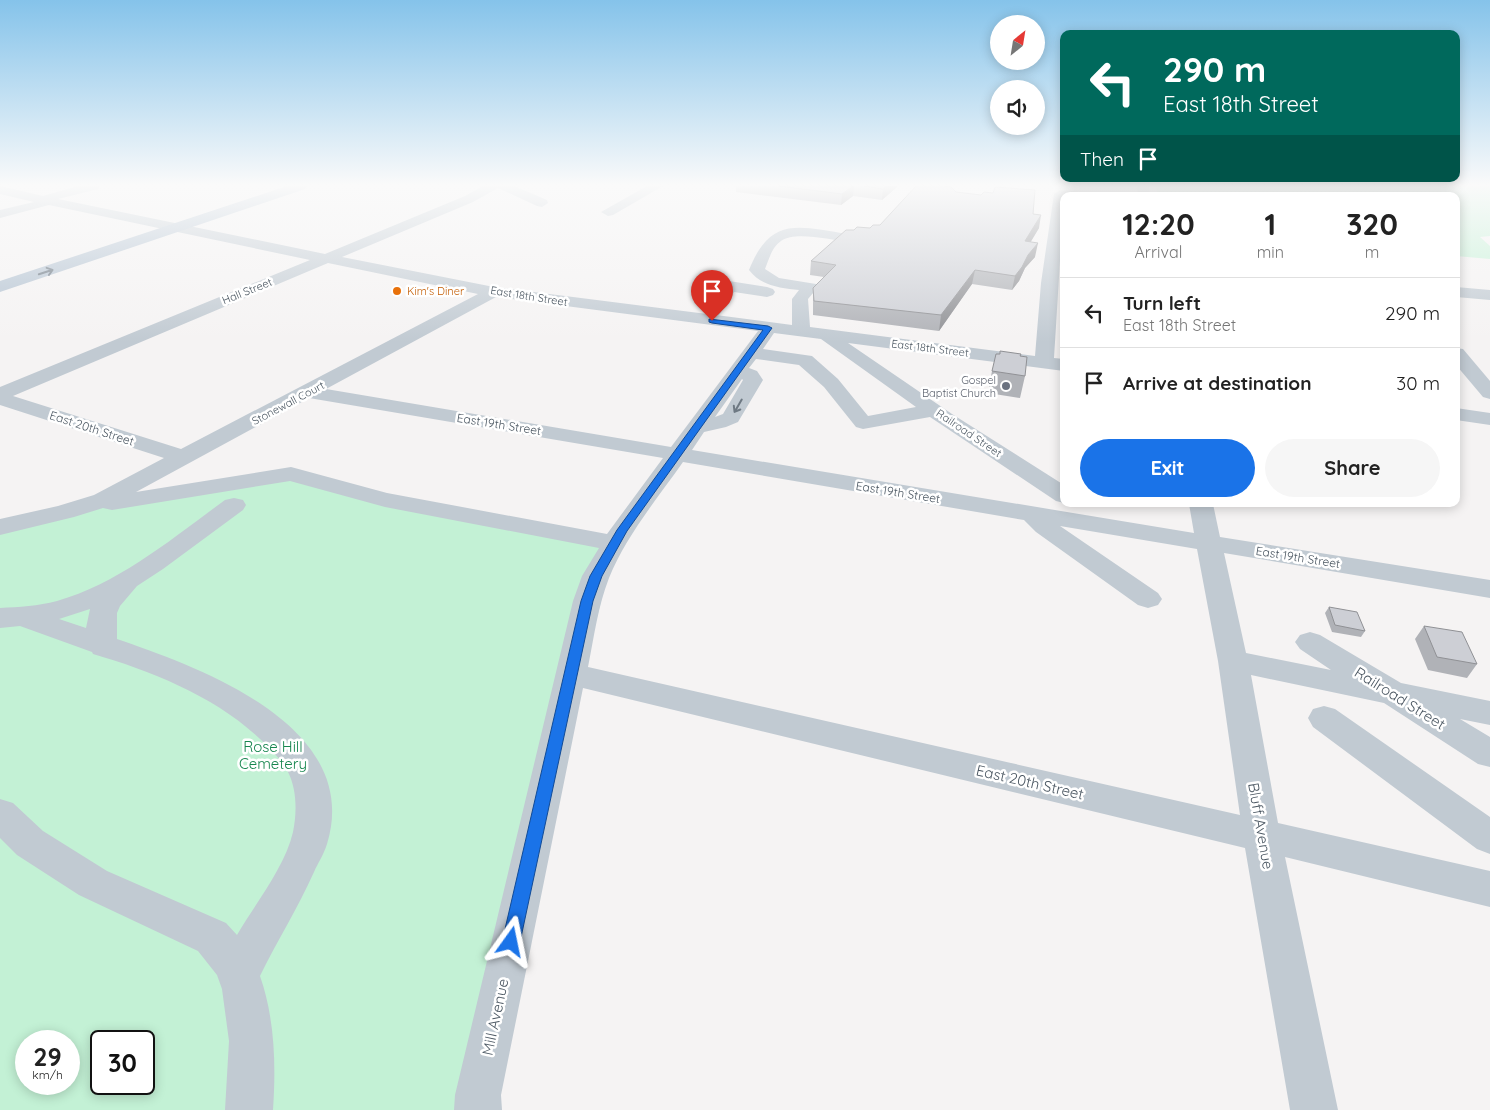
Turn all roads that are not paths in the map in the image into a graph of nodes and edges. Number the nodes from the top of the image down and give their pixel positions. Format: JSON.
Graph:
{"nodes":[{"id":1,"x":148,"y":238,"type":"edge"},
{"id":2,"x":225,"y":238,"type":"edge"},
{"id":3,"x":377,"y":238,"type":"edge"},
{"id":4,"x":776,"y":238,"type":"edge"},
{"id":5,"x":1055,"y":238,"type":"edge"},
{"id":6,"x":326,"y":259,"type":"junction"},
{"id":7,"x":0,"y":287,"type":"edge"},
{"id":8,"x":771,"y":287,"type":"junction"},
{"id":9,"x":494,"y":292,"type":"junction"},
{"id":10,"x":1460,"y":292,"type":"edge"},
{"id":11,"x":1490,"y":295,"type":"edge"},
{"id":12,"x":713,"y":311,"type":"dead end"},
{"id":13,"x":800,"y":326,"type":"junction"},
{"id":14,"x":858,"y":327,"type":"dead end"},
{"id":15,"x":825,"y":335,"type":"junction"},
{"id":16,"x":751,"y":345,"type":"junction"},
{"id":17,"x":1460,"y":358,"type":"edge"},
{"id":18,"x":1044,"y":362,"type":"junction"},
{"id":19,"x":1060,"y":364,"type":"edge"},
{"id":20,"x":879,"y":372,"type":"junction"},
{"id":21,"x":831,"y":384,"type":"junction"},
{"id":22,"x":307,"y":392,"type":"junction"},
{"id":23,"x":1490,"y":393,"type":"edge"},
{"id":24,"x":0,"y":394,"type":"edge"},
{"id":25,"x":0,"y":398,"type":"edge"},
{"id":26,"x":933,"y":410,"type":"junction"},
{"id":27,"x":1460,"y":415,"type":"edge"},
{"id":28,"x":1490,"y":419,"type":"edge"},
{"id":29,"x":677,"y":455,"type":"junction"},
{"id":30,"x":185,"y":458,"type":"junction"},
{"id":31,"x":1060,"y":493,"type":"edge"},
{"id":32,"x":234,"y":506,"type":"dead end"},
{"id":33,"x":1080,"y":507,"type":"edge"},
{"id":34,"x":1202,"y":507,"type":"edge"},
{"id":35,"x":79,"y":508,"type":"junction"},
{"id":36,"x":1033,"y":514,"type":"junction"},
{"id":37,"x":1109,"y":526,"type":"junction"},
{"id":38,"x":0,"y":527,"type":"edge"},
{"id":39,"x":1208,"y":542,"type":"junction"},
{"id":40,"x":615,"y":543,"type":"junction"},
{"id":41,"x":133,"y":577,"type":"junction"},
{"id":42,"x":1490,"y":589,"type":"edge"},
{"id":43,"x":1148,"y":599,"type":"dead end"},
{"id":44,"x":13,"y":618,"type":"edge"},
{"id":45,"x":1310,"y":642,"type":"dead end"},
{"id":46,"x":104,"y":647,"type":"junction"},
{"id":47,"x":1233,"y":661,"type":"junction"},
{"id":48,"x":570,"y":674,"type":"junction"},
{"id":49,"x":1396,"y":695,"type":"junction"},
{"id":50,"x":1490,"y":713,"type":"edge"},
{"id":51,"x":1324,"y":718,"type":"dead end"},
{"id":52,"x":1490,"y":754,"type":"edge"},
{"id":53,"x":0,"y":814,"type":"edge"},
{"id":54,"x":1262,"y":837,"type":"junction"},
{"id":55,"x":1490,"y":838,"type":"edge"},
{"id":56,"x":1490,"y":889,"type":"edge"},
{"id":57,"x":239,"y":976,"type":"junction"},
{"id":58,"x":248,"y":1110,"type":"edge"},
{"id":59,"x":478,"y":1110,"type":"edge"},
{"id":60,"x":1314,"y":1110,"type":"edge"}],
"edges":[{"from":7,"to":1,"type":"main road","one_way":true},
{"from":2,"to":6,"type":"street","name":"East 18th Street"},
{"from":3,"to":6,"type":"street","name":"Hall Street"},
{"from":4,"to":8,"type":"street"},
{"from":5,"to":18,"type":"street"},
{"from":6,"to":9,"type":"street","name":"East 18th Street"},
{"from":6,"to":24,"type":"street","name":"Hall Street"},
{"from":8,"to":12,"type":"street"},
{"from":8,"to":13,"type":"street"},
{"from":8,"to":16,"type":"street","name":"Mill Avenue"},
{"from":9,"to":16,"type":"street","name":"East 18th Street"},
{"from":9,"to":22,"type":"street","name":"Stonewall Court"},
{"from":10,"to":11,"type":"street"},
{"from":13,"to":14,"type":"street"},
{"from":13,"to":15,"type":"street","name":"East 18th Street"},
{"from":13,"to":16,"type":"street","name":"East 18th Street"},
{"from":15,"to":18,"type":"street","name":"East 18th Street"},
{"from":15,"to":20,"type":"street","name":"Railroad Street"},
{"from":16,"to":21,"type":"street"},
{"from":16,"to":29,"type":"street","name":"Mill Avenue"},
{"from":17,"to":23,"type":"street"},
{"from":18,"to":19,"type":"street","name":"East 18th Street"},
{"from":20,"to":21,"type":"street"},
{"from":20,"to":26,"type":"street","name":"Railroad Street"},
{"from":21,"to":26,"type":"street"},
{"from":22,"to":29,"type":"street","name":"East 19th Street"},
{"from":22,"to":30,"type":"street","name":"Stonewall Court"},
{"from":25,"to":30,"type":"street","name":"East 20th Street"},
{"from":26,"to":31,"type":"street","name":"Railroad Street"},
{"from":27,"to":28,"type":"street"},
{"from":29,"to":36,"type":"street","name":"East 19th Street"},
{"from":29,"to":40,"type":"street","name":"Mill Avenue"},
{"from":30,"to":35,"type":"street","name":"Stonewall Court"},
{"from":32,"to":41,"type":"street"},
{"from":33,"to":37,"type":"street"},
{"from":34,"to":39,"type":"street","name":"Bluff Avenue"},
{"from":35,"to":38,"type":"street"},
{"from":35,"to":40,"type":"street"},
{"from":36,"to":37,"type":"street","name":"East 19th Street"},
{"from":36,"to":43,"type":"street"},
{"from":37,"to":39,"type":"street","name":"East 19th Street"},
{"from":39,"to":42,"type":"street","name":"East 19th Street"},
{"from":39,"to":47,"type":"street","name":"Bluff Avenue"},
{"from":40,"to":48,"type":"street","name":"Mill Avenue"},
{"from":41,"to":44,"type":"street"},
{"from":41,"to":46,"type":"street"},
{"from":44,"to":46,"type":"street"},
{"from":45,"to":49,"type":"street","name":"Railroad Street"},
{"from":46,"to":57,"type":"street"},
{"from":47,"to":49,"type":"street"},
{"from":47,"to":54,"type":"street","name":"Bluff Avenue"},
{"from":48,"to":54,"type":"street","name":"East 20th Street"},
{"from":48,"to":59,"type":"street","name":"Mill Avenue"},
{"from":49,"to":50,"type":"street"},
{"from":49,"to":52,"type":"street","name":"Railroad Street"},
{"from":51,"to":55,"type":"street"},
{"from":53,"to":57,"type":"street"},
{"from":54,"to":56,"type":"street","name":"East 20th Street"},
{"from":54,"to":60,"type":"street","name":"Bluff Avenue"},
{"from":57,"to":58,"type":"street"}]}
